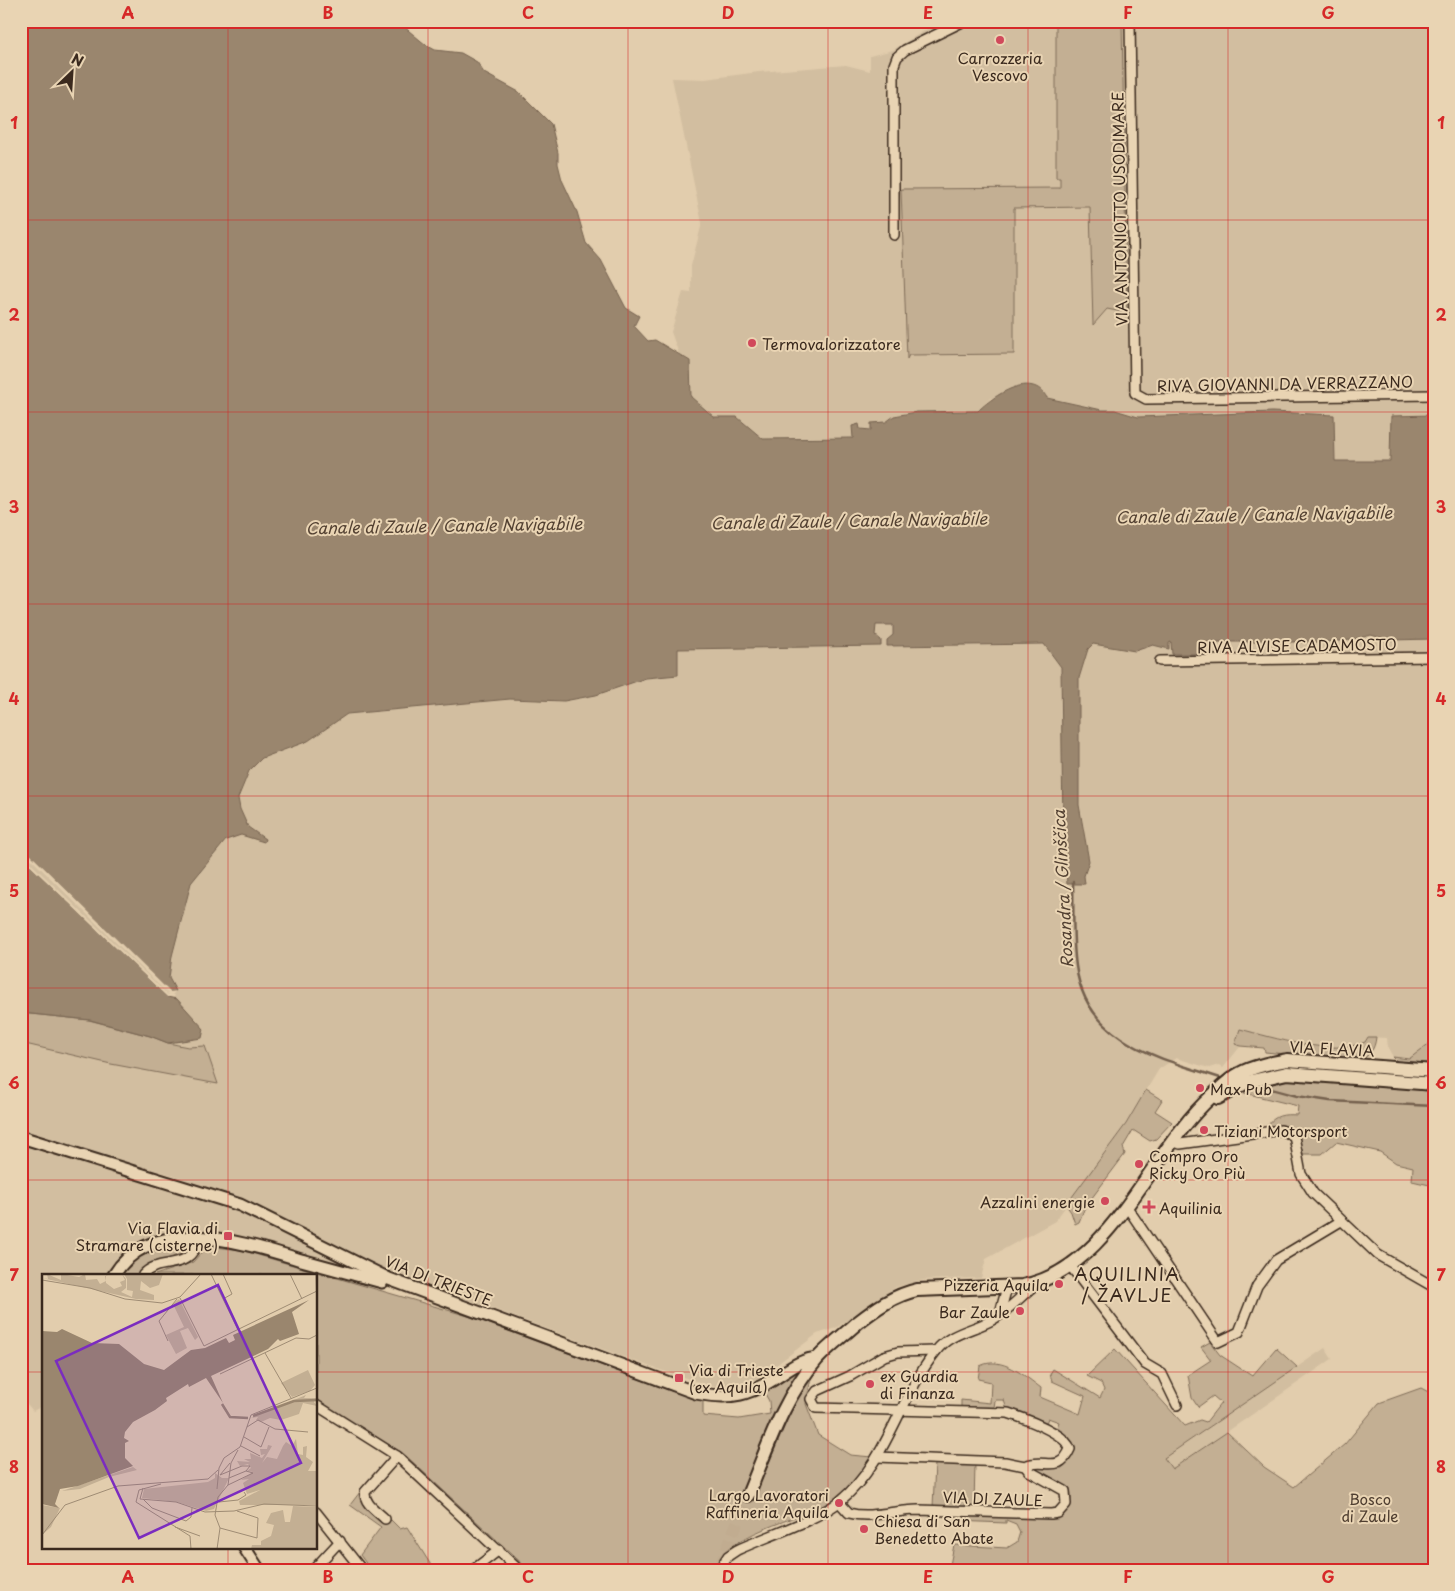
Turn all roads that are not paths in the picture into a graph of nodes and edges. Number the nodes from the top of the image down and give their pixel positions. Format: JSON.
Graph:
{"nodes":[{"id":1,"x":964,"y":21,"type":"edge"},
{"id":2,"x":1130,"y":21,"type":"edge"},
{"id":3,"x":894,"y":235,"type":"dead end"},
{"id":4,"x":1137,"y":395,"type":"joint"},
{"id":5,"x":1434,"y":395,"type":"edge"},
{"id":6,"x":1434,"y":657,"type":"edge"},
{"id":7,"x":1160,"y":661,"type":"dead end"},
{"id":8,"x":1434,"y":1071,"type":"edge"},
{"id":9,"x":1434,"y":1084,"type":"edge"},
{"id":10,"x":1194,"y":1113,"type":"junction"},
{"id":11,"x":21,"y":1137,"type":"edge"},
{"id":12,"x":1172,"y":1141,"type":"junction"},
{"id":13,"x":1127,"y":1207,"type":"junction"},
{"id":14,"x":1340,"y":1221,"type":"junction"},
{"id":15,"x":199,"y":1238,"type":"junction"},
{"id":16,"x":1069,"y":1264,"type":"junction"},
{"id":17,"x":115,"y":1274,"type":"edge"},
{"id":18,"x":143,"y":1274,"type":"edge"},
{"id":19,"x":1037,"y":1283,"type":"junction"},
{"id":20,"x":1007,"y":1287,"type":"junction"},
{"id":21,"x":1434,"y":1287,"type":"edge"},
{"id":22,"x":415,"y":1290,"type":"junction"},
{"id":23,"x":1000,"y":1313,"type":"junction"},
{"id":24,"x":936,"y":1351,"type":"junction"},
{"id":25,"x":818,"y":1358,"type":"junction"},
{"id":26,"x":1177,"y":1405,"type":"dead end"},
{"id":27,"x":318,"y":1406,"type":"edge"},
{"id":28,"x":901,"y":1410,"type":"junction"},
{"id":29,"x":397,"y":1456,"type":"junction"},
{"id":30,"x":877,"y":1457,"type":"junction"},
{"id":31,"x":1025,"y":1466,"type":"junction"},
{"id":32,"x":748,"y":1495,"type":"tunnel mouth"},
{"id":33,"x":839,"y":1502,"type":"junction"},
{"id":34,"x":318,"y":1514,"type":"edge"},
{"id":35,"x":386,"y":1518,"type":"dead end"},
{"id":36,"x":340,"y":1541,"type":"junction"},
{"id":37,"x":245,"y":1548,"type":"edge"},
{"id":38,"x":499,"y":1550,"type":"junction"},
{"id":39,"x":259,"y":1570,"type":"edge"},
{"id":40,"x":313,"y":1570,"type":"edge"},
{"id":41,"x":362,"y":1570,"type":"edge"},
{"id":42,"x":473,"y":1570,"type":"edge"},
{"id":43,"x":519,"y":1570,"type":"edge"},
{"id":44,"x":719,"y":1570,"type":"edge"}],
"edges":[{"from":1,"to":3,"type":"street"},
{"from":2,"to":4,"type":"street","name":"VIA ANTONIOTTO USODIMARE"},
{"from":4,"to":5,"type":"street","name":"RIVA GIOVANNI DA VERRAZZANO"},
{"from":6,"to":7,"type":"street","name":"RIVA ALVISE CADAMOSTO"},
{"from":8,"to":10,"type":"main road","name":"VIA FLAVIA"},
{"from":9,"to":10,"type":"main road","name":"VIA FLAVIA"},
{"from":10,"to":12,"type":"main road"},
{"from":11,"to":22,"type":"street","name":"VIA DI TRIESTE"},
{"from":12,"to":13,"type":"main road"},
{"from":12,"to":14,"type":"street"},
{"from":13,"to":14,"type":"street"},
{"from":13,"to":16,"type":"main road"},
{"from":14,"to":21,"type":"street"},
{"from":15,"to":17,"type":"street"},
{"from":15,"to":18,"type":"street"},
{"from":15,"to":22,"type":"street"},
{"from":16,"to":19,"type":"main road"},
{"from":16,"to":26,"type":"street"},
{"from":19,"to":20,"type":"main road"},
{"from":19,"to":23,"type":"street"},
{"from":20,"to":23,"type":"street"},
{"from":20,"to":25,"type":"main road"},
{"from":22,"to":25,"type":"street","name":"VIA DI TRIESTE"},
{"from":23,"to":24,"type":"street"},
{"from":24,"to":28,"type":"street"},
{"from":24,"to":28,"type":"street","name":"VIA DI ZAULE"},
{"from":25,"to":32,"type":"main road"},
{"from":27,"to":29,"type":"street"},
{"from":28,"to":30,"type":"street"},
{"from":28,"to":31,"type":"street","name":"VIA DI ZAULE"},
{"from":29,"to":35,"type":"street"},
{"from":29,"to":38,"type":"street"},
{"from":30,"to":31,"type":"street","name":"VIA DI ZAULE"},
{"from":30,"to":33,"type":"street"},
{"from":31,"to":33,"type":"street","name":"VIA DI ZAULE"},
{"from":33,"to":44,"type":"street"},
{"from":34,"to":36,"type":"street"},
{"from":36,"to":40,"type":"street"},
{"from":36,"to":41,"type":"street"},
{"from":37,"to":39,"type":"street"},
{"from":38,"to":42,"type":"street"},
{"from":38,"to":43,"type":"street"}]}
